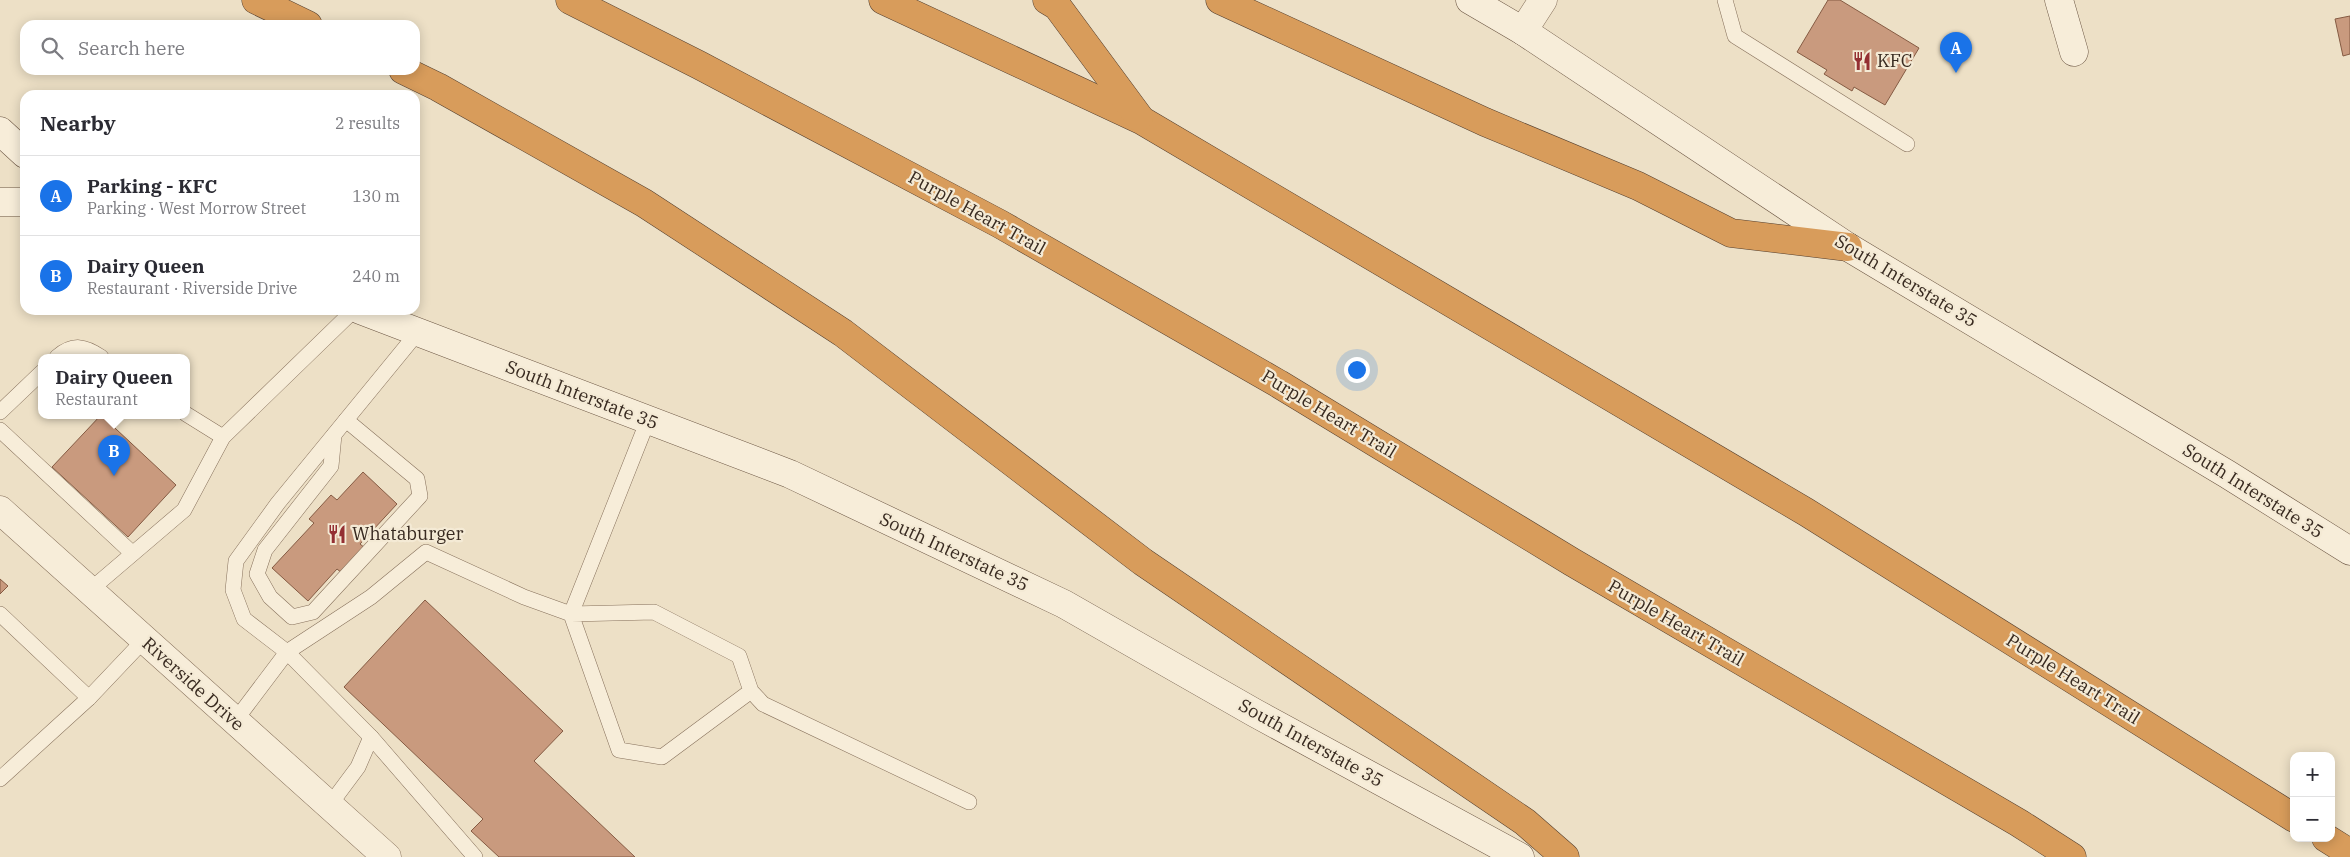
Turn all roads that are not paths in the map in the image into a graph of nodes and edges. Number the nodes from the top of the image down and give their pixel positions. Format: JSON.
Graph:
{"nodes":[{"id":1,"x":256,"y":0,"type":"edge"},
{"id":2,"x":570,"y":0,"type":"edge"},
{"id":3,"x":883,"y":0,"type":"edge"},
{"id":4,"x":1047,"y":0,"type":"edge"},
{"id":5,"x":1220,"y":0,"type":"edge"},
{"id":6,"x":1470,"y":0,"type":"edge"},
{"id":7,"x":1543,"y":0,"type":"edge"},
{"id":8,"x":1725,"y":0,"type":"edge"},
{"id":9,"x":2060,"y":0,"type":"edge"},
{"id":10,"x":298,"y":20,"type":"edge"},
{"id":11,"x":1522,"y":31,"type":"junction"},
{"id":12,"x":2074,"y":52,"type":"dead end"},
{"id":13,"x":413,"y":75,"type":"edge"},
{"id":14,"x":1141,"y":120,"type":"junction"},
{"id":15,"x":0,"y":131,"type":"edge"},
{"id":16,"x":1907,"y":144,"type":"dead end"},
{"id":17,"x":20,"y":149,"type":"edge"},
{"id":18,"x":0,"y":202,"type":"edge"},
{"id":19,"x":20,"y":202,"type":"edge"},
{"id":20,"x":1848,"y":247,"type":"junction"},
{"id":21,"x":349,"y":315,"type":"edge"},
{"id":22,"x":373,"y":315,"type":"edge"},
{"id":23,"x":418,"y":332,"type":"junction"},
{"id":24,"x":63,"y":354,"type":"edge"},
{"id":25,"x":97,"y":354,"type":"edge"},
{"id":26,"x":38,"y":376,"type":"edge"},
{"id":27,"x":0,"y":412,"type":"edge"},
{"id":28,"x":190,"y":416,"type":"edge"},
{"id":29,"x":346,"y":420,"type":"junction"},
{"id":30,"x":648,"y":420,"type":"junction"},
{"id":31,"x":0,"y":430,"type":"edge"},
{"id":32,"x":334,"y":435,"type":"junction"},
{"id":33,"x":223,"y":437,"type":"junction"},
{"id":34,"x":0,"y":510,"type":"edge"},
{"id":35,"x":2350,"y":551,"type":"edge"},
{"id":36,"x":132,"y":553,"type":"junction"},
{"id":37,"x":89,"y":591,"type":"junction"},
{"id":38,"x":0,"y":614,"type":"edge"},
{"id":39,"x":571,"y":614,"type":"junction"},
{"id":40,"x":144,"y":640,"type":"junction"},
{"id":41,"x":287,"y":652,"type":"junction"},
{"id":42,"x":751,"y":691,"type":"junction"},
{"id":43,"x":89,"y":698,"type":"junction"},
{"id":44,"x":234,"y":721,"type":"junction"},
{"id":45,"x":371,"y":737,"type":"junction"},
{"id":46,"x":0,"y":779,"type":"edge"},
{"id":47,"x":969,"y":802,"type":"dead end"},
{"id":48,"x":329,"y":806,"type":"junction"},
{"id":49,"x":2290,"y":815,"type":"edge"},
{"id":50,"x":2332,"y":842,"type":"edge"},
{"id":51,"x":2350,"y":853,"type":"edge"},
{"id":52,"x":387,"y":857,"type":"edge"},
{"id":53,"x":475,"y":857,"type":"edge"},
{"id":54,"x":1520,"y":857,"type":"edge"},
{"id":55,"x":1565,"y":857,"type":"edge"},
{"id":56,"x":2072,"y":857,"type":"edge"}],
"edges":[{"from":1,"to":10,"type":"highway"},
{"from":2,"to":56,"type":"highway","name":"Purple Heart Trail"},
{"from":3,"to":14,"type":"highway","name":"Purple Heart Trail"},
{"from":4,"to":14,"type":"highway"},
{"from":5,"to":20,"type":"highway"},
{"from":6,"to":11,"type":"main road","name":"South Interstate 35"},
{"from":7,"to":11,"type":"main road"},
{"from":8,"to":16,"type":"lane"},
{"from":9,"to":12,"type":"main road"},
{"from":11,"to":20,"type":"main road","name":"South Interstate 35"},
{"from":13,"to":55,"type":"highway"},
{"from":14,"to":49,"type":"highway","name":"Purple Heart Trail"},
{"from":15,"to":17,"type":"main road"},
{"from":18,"to":19,"type":"main road"},
{"from":20,"to":35,"type":"main road","name":"South Interstate 35"},
{"from":21,"to":33,"type":"lane"},
{"from":22,"to":23,"type":"main road","name":"South Interstate 35"},
{"from":23,"to":29,"type":"lane"},
{"from":23,"to":30,"type":"main road","name":"South Interstate 35"},
{"from":24,"to":25,"type":"lane"},
{"from":26,"to":27,"type":"lane"},
{"from":28,"to":33,"type":"lane"},
{"from":29,"to":32,"type":"lane"},
{"from":29,"to":32,"type":"lane"},
{"from":30,"to":39,"type":"lane"},
{"from":30,"to":54,"type":"main road","name":"South Interstate 35"},
{"from":31,"to":36,"type":"lane"},
{"from":32,"to":41,"type":"lane"},
{"from":33,"to":36,"type":"lane"},
{"from":34,"to":37,"type":"main road","name":"Riverside Drive"},
{"from":36,"to":37,"type":"lane"},
{"from":37,"to":40,"type":"main road","name":"Riverside Drive"},
{"from":38,"to":43,"type":"lane"},
{"from":39,"to":41,"type":"lane"},
{"from":39,"to":42,"type":"lane"},
{"from":39,"to":42,"type":"lane"},
{"from":40,"to":43,"type":"lane"},
{"from":40,"to":44,"type":"main road","name":"Riverside Drive"},
{"from":41,"to":44,"type":"lane"},
{"from":41,"to":45,"type":"lane"},
{"from":42,"to":47,"type":"lane"},
{"from":43,"to":46,"type":"lane"},
{"from":44,"to":48,"type":"main road","name":"Riverside Drive"},
{"from":45,"to":48,"type":"lane"},
{"from":45,"to":53,"type":"lane"},
{"from":48,"to":52,"type":"main road","name":"Riverside Drive"},
{"from":50,"to":51,"type":"highway"}]}
